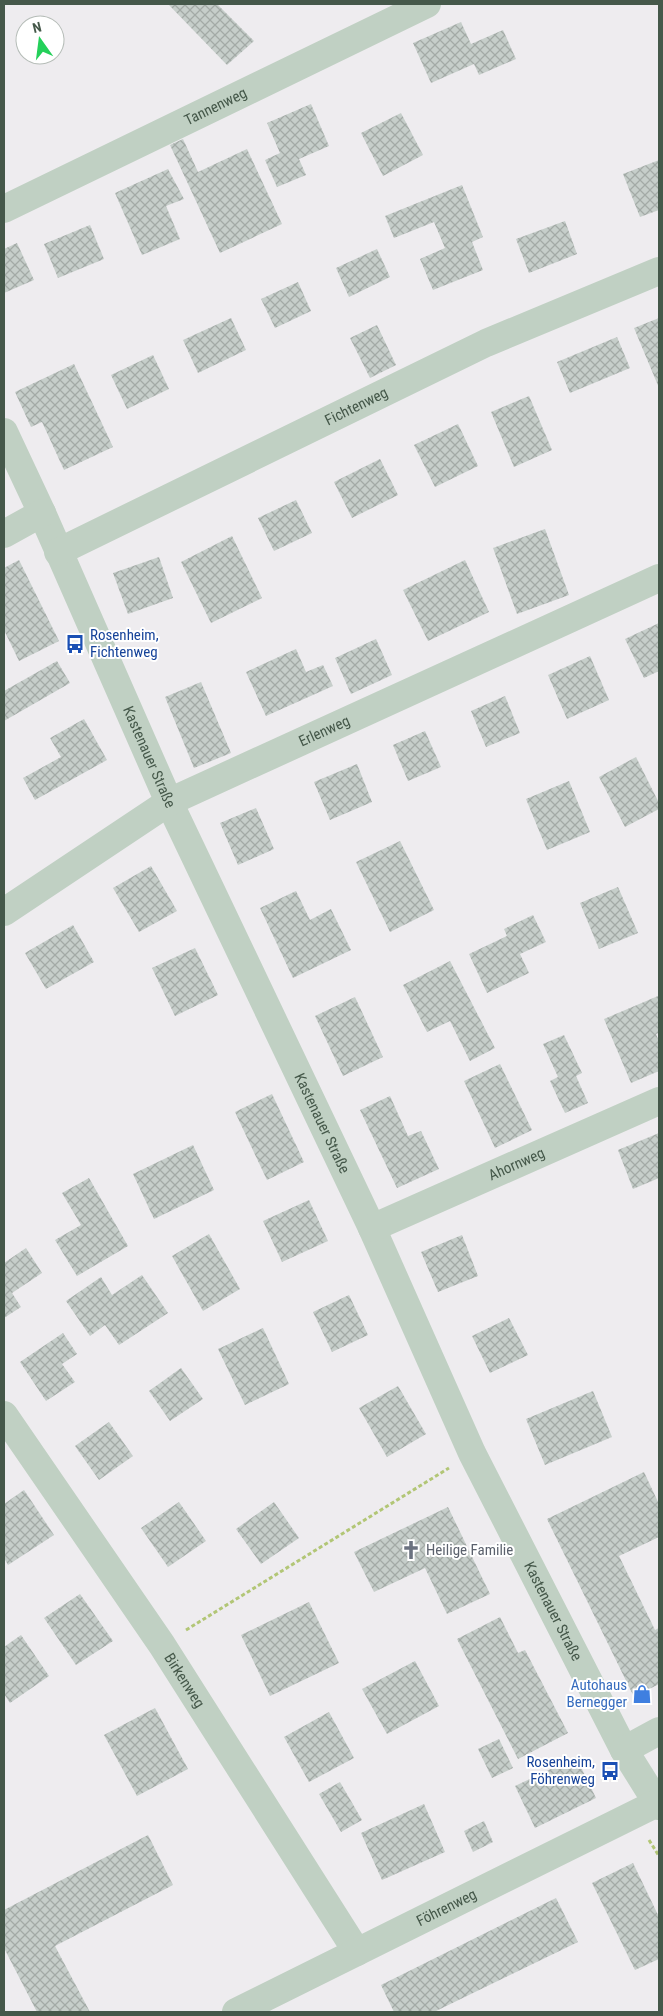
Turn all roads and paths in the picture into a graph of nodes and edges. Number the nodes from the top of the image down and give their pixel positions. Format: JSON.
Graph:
{"nodes":[{"id":1,"x":428,"y":4,"type":"edge"},
{"id":2,"x":4,"y":209,"type":"edge"},
{"id":3,"x":659,"y":271,"type":"edge"},
{"id":4,"x":4,"y":432,"type":"edge"},
{"id":5,"x":42,"y":513,"type":"junction"},
{"id":6,"x":4,"y":534,"type":"edge"},
{"id":7,"x":58,"y":552,"type":"junction"},
{"id":8,"x":659,"y":578,"type":"edge"},
{"id":9,"x":169,"y":802,"type":"junction"},
{"id":10,"x":4,"y":912,"type":"edge"},
{"id":11,"x":659,"y":1101,"type":"edge"},
{"id":12,"x":372,"y":1228,"type":"junction"},
{"id":13,"x":4,"y":1415,"type":"edge"},
{"id":14,"x":472,"y":1453,"type":"junction"},
{"id":15,"x":162,"y":1645,"type":"junction"},
{"id":16,"x":659,"y":1731,"type":"edge"},
{"id":17,"x":624,"y":1750,"type":"junction"},
{"id":18,"x":658,"y":1805,"type":"edge"},
{"id":19,"x":358,"y":1952,"type":"junction"},
{"id":20,"x":236,"y":2012,"type":"edge"}],
"edges":[{"from":1,"to":2,"type":"street","name":"Tannenweg"},
{"from":3,"to":7,"type":"street","name":"Fichtenweg"},
{"from":4,"to":5,"type":"street","name":"Kastenauer Straße"},
{"from":5,"to":6,"type":"street"},
{"from":5,"to":7,"type":"street","name":"Kastenauer Straße"},
{"from":7,"to":9,"type":"street","name":"Kastenauer Straße"},
{"from":8,"to":9,"type":"street","name":"Erlenweg"},
{"from":9,"to":10,"type":"street","name":"Erlenweg"},
{"from":9,"to":12,"type":"street","name":"Kastenauer Straße"},
{"from":11,"to":12,"type":"street","name":"Ahornweg"},
{"from":12,"to":14,"type":"street","name":"Kastenauer Straße"},
{"from":13,"to":15,"type":"street","name":"Birkenweg"},
{"from":14,"to":15,"type":"path"},
{"from":14,"to":17,"type":"street","name":"Kastenauer Straße"},
{"from":15,"to":19,"type":"street","name":"Birkenweg"},
{"from":16,"to":17,"type":"street"},
{"from":17,"to":18,"type":"street","name":"Kastenauer Straße"},
{"from":18,"to":19,"type":"street","name":"Föhrenweg"},
{"from":19,"to":20,"type":"street","name":"Föhrenweg"}]}
